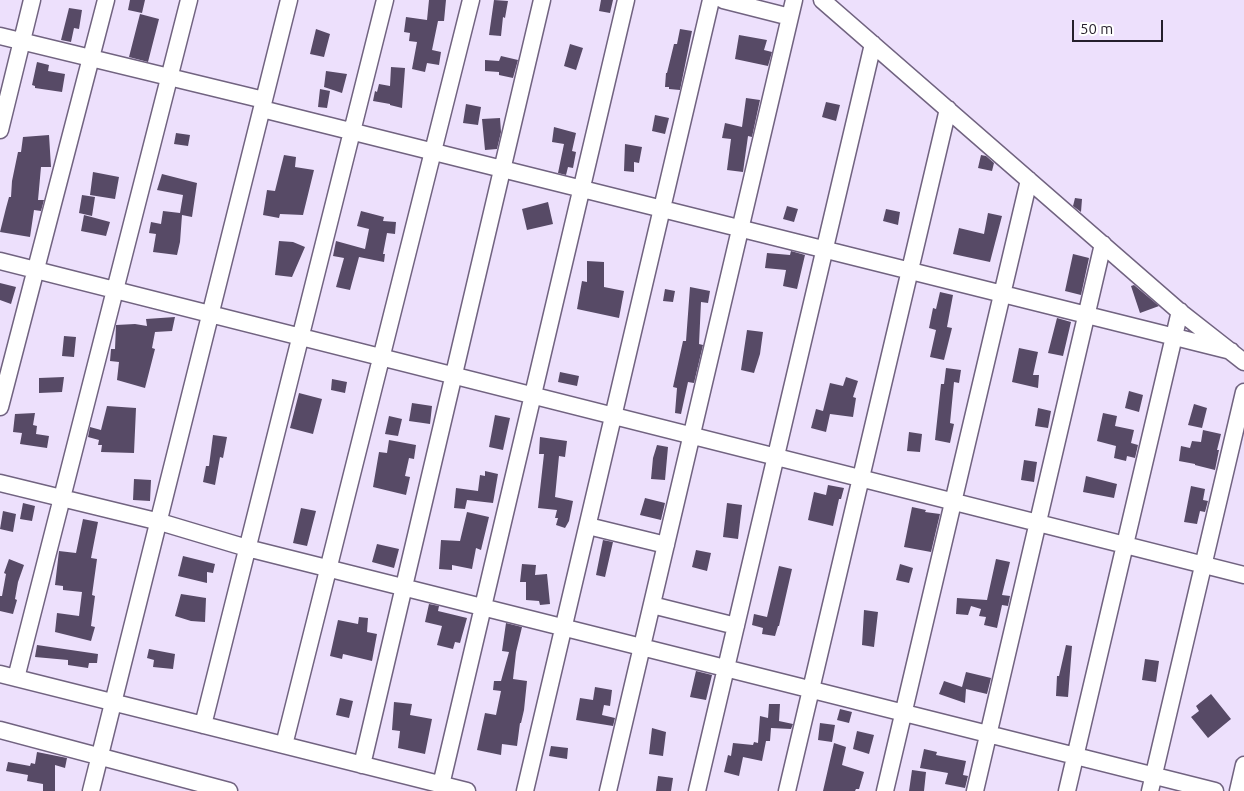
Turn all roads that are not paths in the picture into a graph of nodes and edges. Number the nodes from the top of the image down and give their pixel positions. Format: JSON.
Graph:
{"nodes":[{"id":1,"x":32,"y":0,"type":"edge"},
{"id":2,"x":106,"y":0,"type":"edge"},
{"id":3,"x":189,"y":0,"type":"edge"},
{"id":4,"x":289,"y":0,"type":"edge"},
{"id":5,"x":385,"y":0,"type":"edge"},
{"id":6,"x":471,"y":0,"type":"edge"},
{"id":7,"x":542,"y":0,"type":"edge"},
{"id":8,"x":626,"y":0,"type":"edge"},
{"id":9,"x":711,"y":0,"type":"edge"},
{"id":10,"x":722,"y":0,"type":"edge"},
{"id":11,"x":794,"y":0,"type":"edge"},
{"id":12,"x":822,"y":0,"type":"edge"},
{"id":13,"x":790,"y":16,"type":"junction"},
{"id":14,"x":0,"y":36,"type":"edge"},
{"id":15,"x":22,"y":42,"type":"junction"},
{"id":16,"x":873,"y":44,"type":"junction"},
{"id":17,"x":91,"y":58,"type":"junction"},
{"id":18,"x":170,"y":77,"type":"junction"},
{"id":19,"x":263,"y":104,"type":"junction"},
{"id":20,"x":948,"y":109,"type":"junction"},
{"id":21,"x":0,"y":130,"type":"edge"},
{"id":22,"x":352,"y":131,"type":"junction"},
{"id":23,"x":433,"y":151,"type":"junction"},
{"id":24,"x":502,"y":169,"type":"junction"},
{"id":25,"x":1029,"y":180,"type":"junction"},
{"id":26,"x":582,"y":188,"type":"junction"},
{"id":27,"x":662,"y":209,"type":"junction"},
{"id":28,"x":740,"y":228,"type":"junction"},
{"id":29,"x":1103,"y":244,"type":"junction"},
{"id":30,"x":825,"y":250,"type":"junction"},
{"id":31,"x":0,"y":261,"type":"edge"},
{"id":32,"x":36,"y":270,"type":"junction"},
{"id":33,"x":910,"y":271,"type":"junction"},
{"id":34,"x":116,"y":290,"type":"junction"},
{"id":35,"x":1002,"y":294,"type":"junction"},
{"id":36,"x":1180,"y":311,"type":"junction"},
{"id":37,"x":211,"y":314,"type":"junction"},
{"id":38,"x":1086,"y":315,"type":"junction"},
{"id":39,"x":1174,"y":337,"type":"junction"},
{"id":40,"x":300,"y":338,"type":"junction"},
{"id":41,"x":1231,"y":351,"type":"junction"},
{"id":42,"x":381,"y":358,"type":"junction"},
{"id":43,"x":1244,"y":362,"type":"edge"},
{"id":44,"x":454,"y":376,"type":"junction"},
{"id":45,"x":1244,"y":392,"type":"edge"},
{"id":46,"x":533,"y":396,"type":"junction"},
{"id":47,"x":0,"y":407,"type":"edge"},
{"id":48,"x":613,"y":416,"type":"junction"},
{"id":49,"x":692,"y":436,"type":"junction"},
{"id":50,"x":776,"y":457,"type":"junction"},
{"id":51,"x":861,"y":479,"type":"junction"},
{"id":52,"x":0,"y":483,"type":"edge"},
{"id":53,"x":63,"y":498,"type":"junction"},
{"id":54,"x":954,"y":502,"type":"junction"},
{"id":55,"x":160,"y":522,"type":"junction"},
{"id":56,"x":1038,"y":523,"type":"junction"},
{"id":57,"x":588,"y":526,"type":"junction"},
{"id":58,"x":666,"y":545,"type":"junction"},
{"id":59,"x":1125,"y":545,"type":"junction"},
{"id":60,"x":247,"y":548,"type":"junction"},
{"id":61,"x":1204,"y":564,"type":"junction"},
{"id":62,"x":328,"y":568,"type":"junction"},
{"id":63,"x":1244,"y":575,"type":"edge"},
{"id":64,"x":404,"y":588,"type":"junction"},
{"id":65,"x":652,"y":605,"type":"junction"},
{"id":66,"x":483,"y":608,"type":"junction"},
{"id":67,"x":736,"y":626,"type":"junction"},
{"id":68,"x":564,"y":628,"type":"junction"},
{"id":69,"x":642,"y":647,"type":"junction"},
{"id":70,"x":726,"y":668,"type":"junction"},
{"id":71,"x":0,"y":674,"type":"edge"},
{"id":72,"x":16,"y":678,"type":"junction"},
{"id":73,"x":811,"y":690,"type":"junction"},
{"id":74,"x":113,"y":702,"type":"junction"},
{"id":75,"x":904,"y":713,"type":"junction"},
{"id":76,"x":203,"y":725,"type":"junction"},
{"id":77,"x":0,"y":730,"type":"edge"},
{"id":78,"x":988,"y":734,"type":"junction"},
{"id":79,"x":284,"y":745,"type":"junction"},
{"id":80,"x":1076,"y":756,"type":"junction"},
{"id":81,"x":100,"y":757,"type":"junction"},
{"id":82,"x":362,"y":765,"type":"junction"},
{"id":83,"x":1244,"y":765,"type":"edge"},
{"id":84,"x":1152,"y":783,"type":"edge"},
{"id":85,"x":183,"y":785,"type":"edge"},
{"id":86,"x":441,"y":785,"type":"junction"},
{"id":87,"x":91,"y":791,"type":"edge"},
{"id":88,"x":229,"y":791,"type":"edge"},
{"id":89,"x":467,"y":791,"type":"edge"},
{"id":90,"x":525,"y":791,"type":"edge"},
{"id":91,"x":608,"y":791,"type":"edge"},
{"id":92,"x":697,"y":791,"type":"edge"},
{"id":93,"x":787,"y":791,"type":"edge"},
{"id":94,"x":885,"y":791,"type":"edge"},
{"id":95,"x":974,"y":791,"type":"edge"},
{"id":96,"x":1067,"y":791,"type":"edge"},
{"id":97,"x":1215,"y":791,"type":"edge"},
{"id":98,"x":1238,"y":791,"type":"edge"}],
"edges":[{"from":1,"to":15,"type":"street"},
{"from":2,"to":17,"type":"street"},
{"from":3,"to":18,"type":"street"},
{"from":4,"to":19,"type":"street"},
{"from":5,"to":22,"type":"street"},
{"from":6,"to":23,"type":"street"},
{"from":7,"to":24,"type":"street"},
{"from":8,"to":26,"type":"street"},
{"from":9,"to":27,"type":"street"},
{"from":10,"to":13,"type":"street"},
{"from":11,"to":13,"type":"street"},
{"from":12,"to":16,"type":"street"},
{"from":13,"to":28,"type":"street"},
{"from":14,"to":15,"type":"street"},
{"from":15,"to":17,"type":"street"},
{"from":15,"to":21,"type":"street"},
{"from":16,"to":20,"type":"street"},
{"from":16,"to":30,"type":"street"},
{"from":17,"to":18,"type":"street"},
{"from":17,"to":32,"type":"street"},
{"from":18,"to":19,"type":"street"},
{"from":18,"to":34,"type":"street"},
{"from":19,"to":22,"type":"street"},
{"from":19,"to":37,"type":"street"},
{"from":20,"to":25,"type":"street"},
{"from":20,"to":33,"type":"street"},
{"from":22,"to":23,"type":"street"},
{"from":22,"to":40,"type":"street"},
{"from":23,"to":24,"type":"street"},
{"from":23,"to":42,"type":"street"},
{"from":24,"to":26,"type":"street"},
{"from":24,"to":44,"type":"street"},
{"from":25,"to":29,"type":"street"},
{"from":25,"to":35,"type":"street"},
{"from":26,"to":27,"type":"street"},
{"from":26,"to":46,"type":"street"},
{"from":27,"to":28,"type":"street"},
{"from":27,"to":48,"type":"street"},
{"from":28,"to":30,"type":"street"},
{"from":28,"to":49,"type":"street"},
{"from":29,"to":36,"type":"street"},
{"from":29,"to":38,"type":"street"},
{"from":30,"to":33,"type":"street"},
{"from":30,"to":50,"type":"street"},
{"from":31,"to":32,"type":"street"},
{"from":32,"to":34,"type":"street"},
{"from":32,"to":47,"type":"street"},
{"from":33,"to":35,"type":"street"},
{"from":33,"to":51,"type":"street"},
{"from":34,"to":37,"type":"street"},
{"from":34,"to":53,"type":"street"},
{"from":35,"to":38,"type":"street"},
{"from":35,"to":54,"type":"street"},
{"from":36,"to":39,"type":"street"},
{"from":36,"to":41,"type":"street"},
{"from":37,"to":40,"type":"street"},
{"from":37,"to":55,"type":"street"},
{"from":38,"to":39,"type":"street"},
{"from":38,"to":56,"type":"street"},
{"from":39,"to":41,"type":"street"},
{"from":39,"to":59,"type":"street"},
{"from":40,"to":42,"type":"street"},
{"from":40,"to":60,"type":"street"},
{"from":41,"to":43,"type":"street"},
{"from":42,"to":44,"type":"street"},
{"from":42,"to":62,"type":"street"},
{"from":44,"to":46,"type":"street"},
{"from":44,"to":64,"type":"street"},
{"from":45,"to":61,"type":"street"},
{"from":46,"to":48,"type":"street"},
{"from":46,"to":66,"type":"street"},
{"from":48,"to":49,"type":"street"},
{"from":48,"to":57,"type":"street"},
{"from":49,"to":50,"type":"street"},
{"from":49,"to":58,"type":"street"},
{"from":50,"to":51,"type":"street"},
{"from":50,"to":67,"type":"street"},
{"from":51,"to":54,"type":"street"},
{"from":51,"to":73,"type":"street"},
{"from":52,"to":53,"type":"street"},
{"from":53,"to":55,"type":"street"},
{"from":53,"to":72,"type":"street"},
{"from":54,"to":56,"type":"street"},
{"from":54,"to":75,"type":"street"},
{"from":55,"to":60,"type":"street"},
{"from":55,"to":74,"type":"street"},
{"from":56,"to":59,"type":"street"},
{"from":56,"to":78,"type":"street"},
{"from":57,"to":58,"type":"street"},
{"from":57,"to":68,"type":"street"},
{"from":58,"to":65,"type":"street"},
{"from":59,"to":61,"type":"street"},
{"from":59,"to":80,"type":"street"},
{"from":60,"to":62,"type":"street"},
{"from":60,"to":76,"type":"street"},
{"from":61,"to":63,"type":"street"},
{"from":61,"to":84,"type":"street"},
{"from":62,"to":64,"type":"street"},
{"from":62,"to":79,"type":"street"},
{"from":64,"to":66,"type":"street"},
{"from":64,"to":82,"type":"street"},
{"from":65,"to":67,"type":"street"},
{"from":65,"to":69,"type":"street"},
{"from":66,"to":68,"type":"street"},
{"from":66,"to":86,"type":"street"},
{"from":67,"to":70,"type":"street"},
{"from":68,"to":69,"type":"street"},
{"from":68,"to":90,"type":"street"},
{"from":69,"to":70,"type":"street"},
{"from":69,"to":91,"type":"street"},
{"from":70,"to":73,"type":"street"},
{"from":70,"to":92,"type":"street"},
{"from":71,"to":72,"type":"street"},
{"from":72,"to":74,"type":"street"},
{"from":73,"to":75,"type":"street"},
{"from":73,"to":93,"type":"street"},
{"from":74,"to":76,"type":"street"},
{"from":74,"to":81,"type":"street"},
{"from":75,"to":78,"type":"street"},
{"from":75,"to":94,"type":"street"},
{"from":76,"to":79,"type":"street"},
{"from":77,"to":81,"type":"street"},
{"from":78,"to":80,"type":"street"},
{"from":78,"to":95,"type":"street"},
{"from":79,"to":82,"type":"street"},
{"from":80,"to":84,"type":"street"},
{"from":80,"to":96,"type":"street"},
{"from":81,"to":85,"type":"street"},
{"from":81,"to":87,"type":"street"},
{"from":82,"to":86,"type":"street"},
{"from":83,"to":98,"type":"street"},
{"from":84,"to":97,"type":"street"},
{"from":85,"to":88,"type":"street"},
{"from":86,"to":89,"type":"street"}]}
